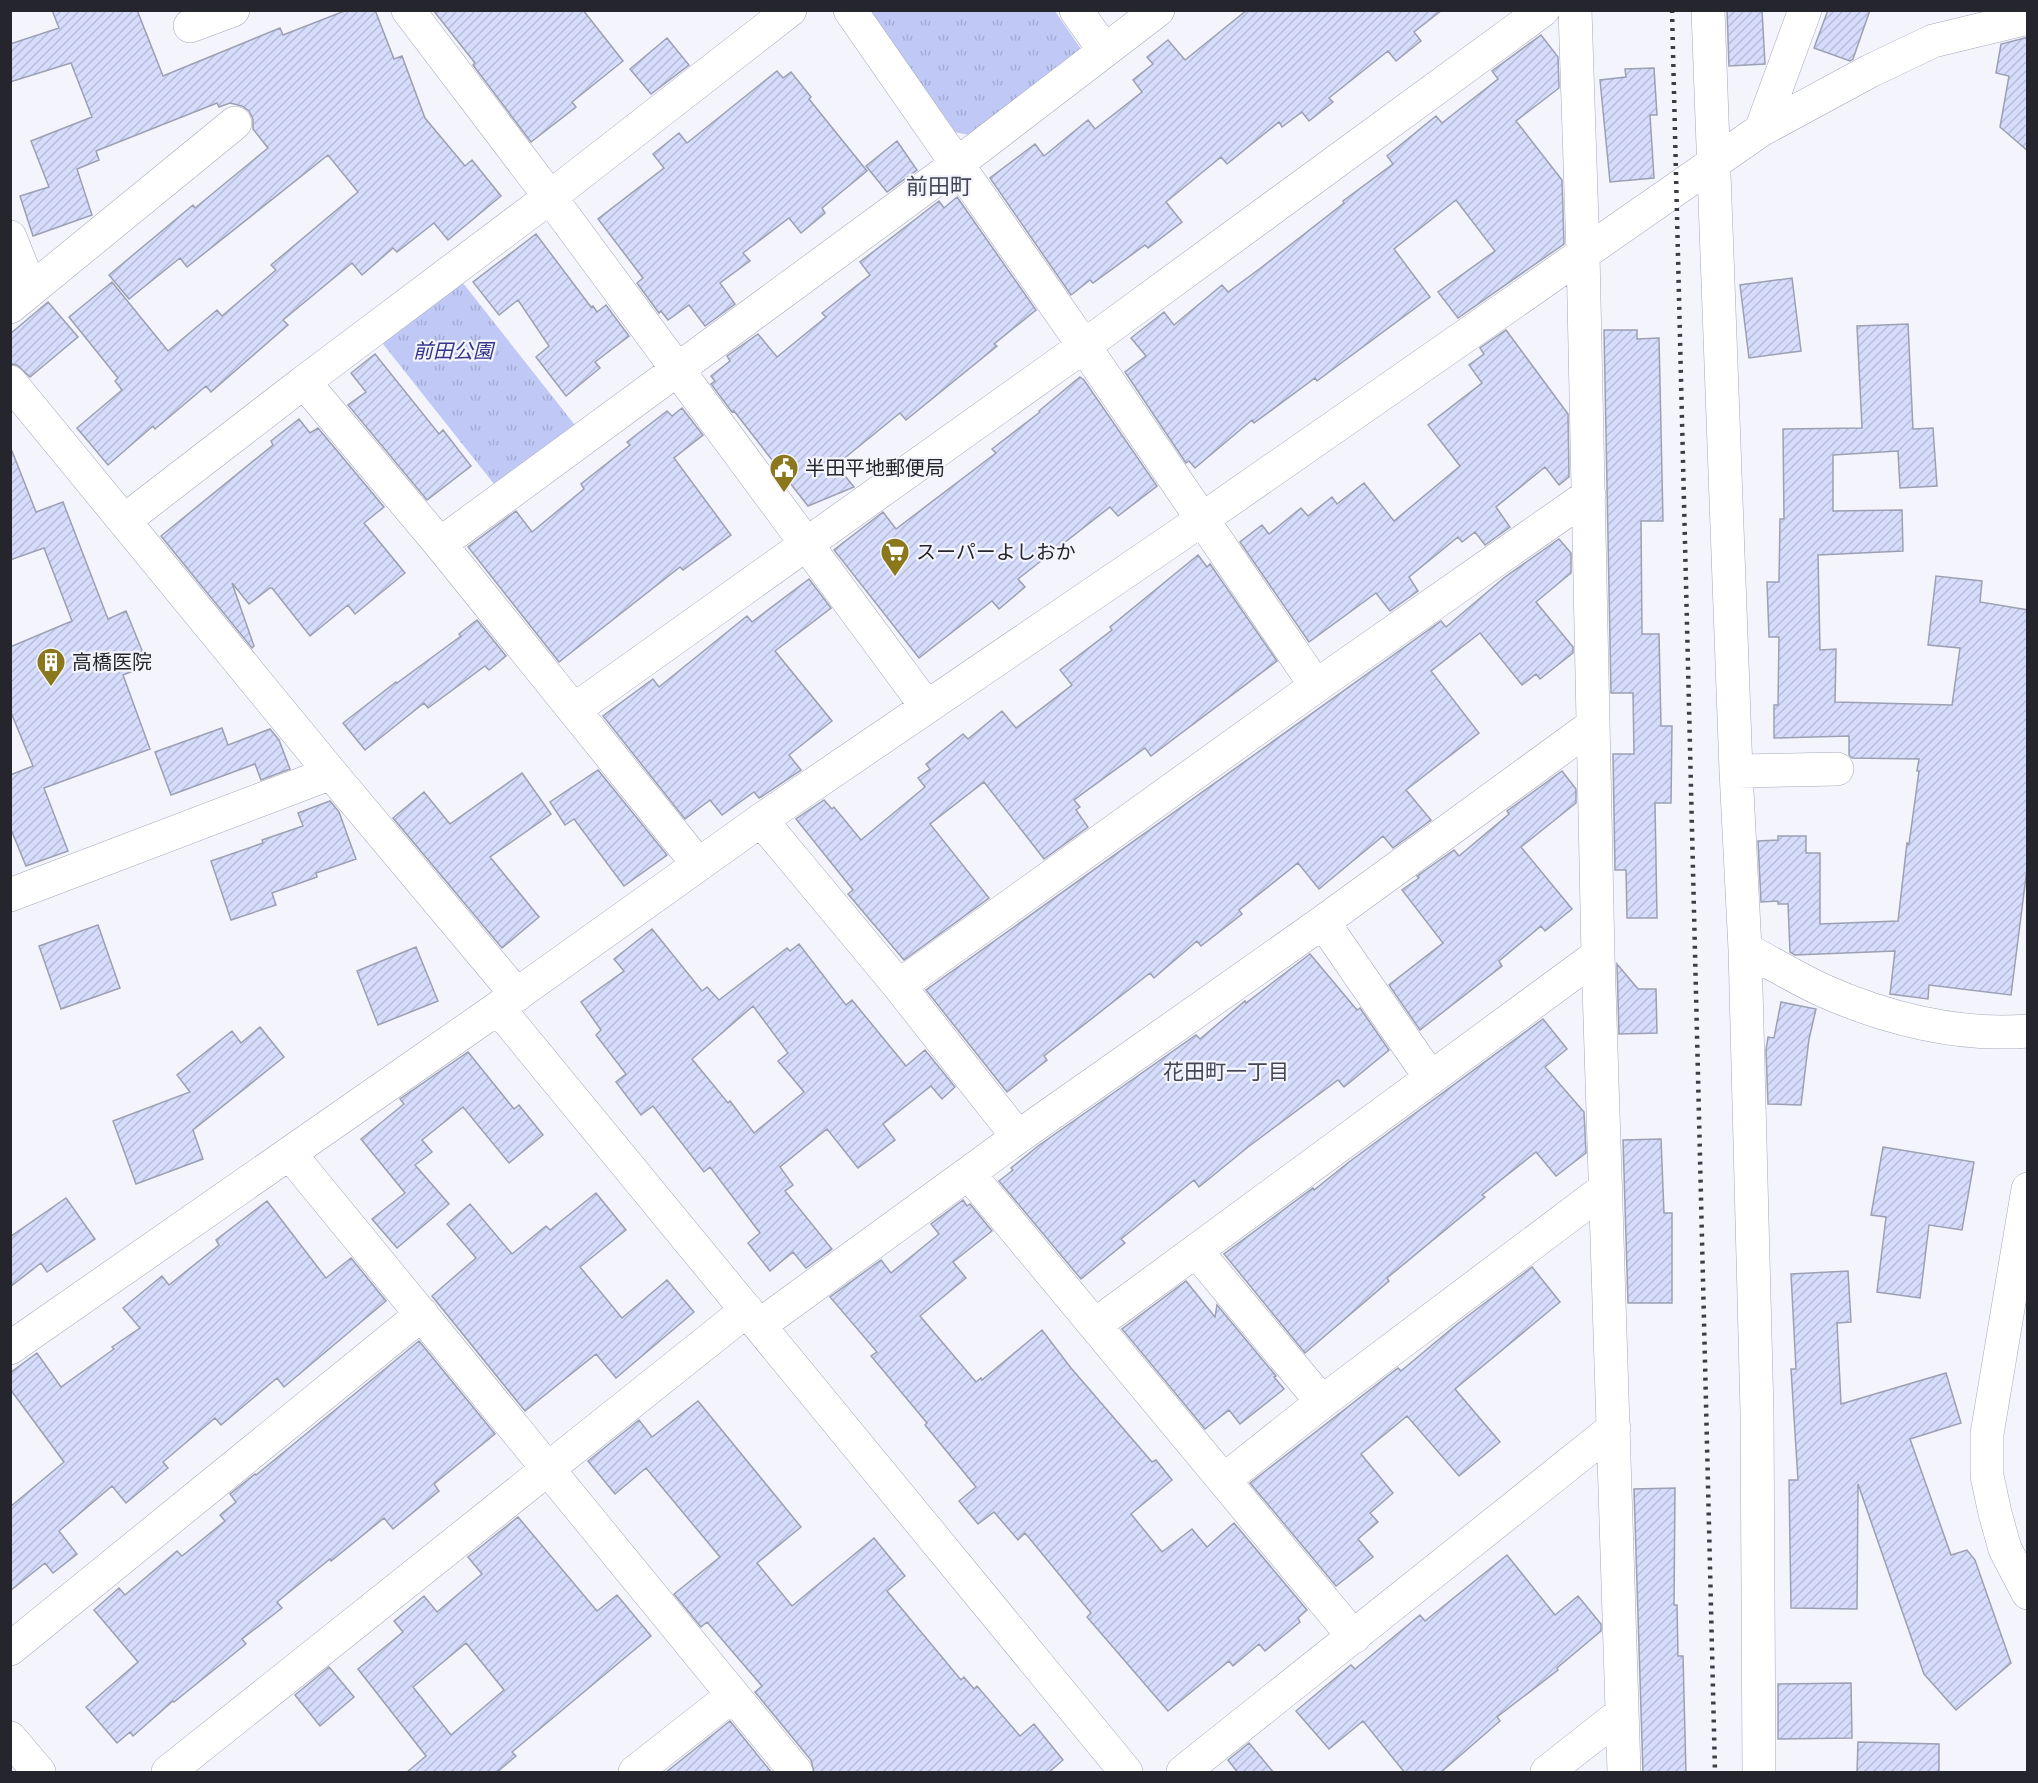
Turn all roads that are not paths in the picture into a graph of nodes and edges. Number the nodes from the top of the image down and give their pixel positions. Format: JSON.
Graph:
{"nodes":[{"id":1,"x":233,"y":10,"type":"edge"},
{"id":2,"x":408,"y":10,"type":"edge"},
{"id":3,"x":790,"y":10,"type":"edge"},
{"id":4,"x":850,"y":10,"type":"edge"},
{"id":5,"x":1076,"y":10,"type":"edge"},
{"id":6,"x":1158,"y":10,"type":"edge"},
{"id":7,"x":1543,"y":10,"type":"edge"},
{"id":8,"x":1575,"y":10,"type":"edge"},
{"id":9,"x":1708,"y":10,"type":"edge"},
{"id":10,"x":1805,"y":10,"type":"edge"},
{"id":11,"x":2028,"y":18,"type":"edge"},
{"id":12,"x":190,"y":26,"type":"dead end"},
{"id":13,"x":1104,"y":50,"type":"junction"},
{"id":14,"x":235,"y":123,"type":"dead end"},
{"id":15,"x":1761,"y":130,"type":"junction"},
{"id":16,"x":957,"y":164,"type":"junction"},
{"id":17,"x":1713,"y":164,"type":"junction"},
{"id":18,"x":550,"y":197,"type":"junction"},
{"id":19,"x":10,"y":237,"type":"edge"},
{"id":20,"x":1583,"y":253,"type":"junction"},
{"id":21,"x":21,"y":298,"type":"edge"},
{"id":22,"x":1083,"y":346,"type":"junction"},
{"id":23,"x":677,"y":368,"type":"junction"},
{"id":24,"x":10,"y":381,"type":"edge"},
{"id":25,"x":304,"y":382,"type":"junction"},
{"id":26,"x":1589,"y":495,"type":"junction"},
{"id":27,"x":1202,"y":519,"type":"junction"},
{"id":28,"x":125,"y":520,"type":"junction"},
{"id":29,"x":440,"y":544,"type":"junction"},
{"id":30,"x":808,"y":544,"type":"junction"},
{"id":31,"x":1316,"y":686,"type":"junction"},
{"id":32,"x":926,"y":706,"type":"junction"},
{"id":33,"x":574,"y":710,"type":"junction"},
{"id":34,"x":1593,"y":725,"type":"junction"},
{"id":35,"x":1837,"y":769,"type":"dead end"},
{"id":36,"x":1736,"y":771,"type":"junction"},
{"id":37,"x":331,"y":773,"type":"junction"},
{"id":38,"x":760,"y":820,"type":"junction"},
{"id":39,"x":698,"y":864,"type":"junction"},
{"id":40,"x":10,"y":895,"type":"edge"},
{"id":41,"x":1323,"y":922,"type":"junction"},
{"id":42,"x":1745,"y":949,"type":"junction"},
{"id":43,"x":1598,"y":955,"type":"junction"},
{"id":44,"x":899,"y":986,"type":"junction"},
{"id":45,"x":507,"y":1002,"type":"junction"},
{"id":46,"x":2028,"y":1031,"type":"edge"},
{"id":47,"x":1430,"y":1077,"type":"junction"},
{"id":48,"x":1018,"y":1137,"type":"junction"},
{"id":49,"x":290,"y":1154,"type":"junction"},
{"id":50,"x":969,"y":1174,"type":"junction"},
{"id":51,"x":1606,"y":1188,"type":"junction"},
{"id":52,"x":2028,"y":1189,"type":"edge"},
{"id":53,"x":1197,"y":1252,"type":"junction"},
{"id":54,"x":422,"y":1314,"type":"junction"},
{"id":55,"x":753,"y":1317,"type":"junction"},
{"id":56,"x":1095,"y":1325,"type":"junction"},
{"id":57,"x":10,"y":1348,"type":"edge"},
{"id":58,"x":1322,"y":1401,"type":"junction"},
{"id":59,"x":1614,"y":1428,"type":"junction"},
{"id":60,"x":548,"y":1468,"type":"junction"},
{"id":61,"x":1224,"y":1480,"type":"junction"},
{"id":62,"x":2028,"y":1593,"type":"edge"},
{"id":63,"x":1354,"y":1637,"type":"junction"},
{"id":64,"x":10,"y":1649,"type":"edge"},
{"id":65,"x":733,"y":1695,"type":"junction"},
{"id":66,"x":1622,"y":1713,"type":"junction"},
{"id":67,"x":10,"y":1738,"type":"edge"},
{"id":68,"x":39,"y":1773,"type":"edge"},
{"id":69,"x":168,"y":1773,"type":"edge"},
{"id":70,"x":635,"y":1773,"type":"edge"},
{"id":71,"x":796,"y":1773,"type":"edge"},
{"id":72,"x":1126,"y":1773,"type":"edge"},
{"id":73,"x":1183,"y":1773,"type":"edge"},
{"id":74,"x":1547,"y":1773,"type":"edge"},
{"id":75,"x":1624,"y":1773,"type":"edge"},
{"id":76,"x":1759,"y":1773,"type":"edge"}],
"edges":[{"from":1,"to":12,"type":"street"},
{"from":2,"to":18,"type":"street"},
{"from":3,"to":18,"type":"street"},
{"from":4,"to":16,"type":"street"},
{"from":5,"to":13,"type":"street"},
{"from":6,"to":13,"type":"street"},
{"from":7,"to":22,"type":"street"},
{"from":8,"to":20,"type":"street"},
{"from":9,"to":17,"type":"street"},
{"from":10,"to":15,"type":"street"},
{"from":11,"to":15,"type":"street"},
{"from":13,"to":16,"type":"street"},
{"from":14,"to":21,"type":"street"},
{"from":15,"to":17,"type":"street"},
{"from":16,"to":22,"type":"street"},
{"from":16,"to":23,"type":"street"},
{"from":17,"to":20,"type":"street"},
{"from":17,"to":36,"type":"street"},
{"from":18,"to":23,"type":"street"},
{"from":18,"to":25,"type":"street"},
{"from":19,"to":21,"type":"street"},
{"from":20,"to":26,"type":"street"},
{"from":20,"to":27,"type":"street"},
{"from":22,"to":27,"type":"street"},
{"from":22,"to":30,"type":"street"},
{"from":23,"to":29,"type":"street"},
{"from":23,"to":30,"type":"street"},
{"from":24,"to":28,"type":"street"},
{"from":25,"to":28,"type":"street"},
{"from":25,"to":29,"type":"street"},
{"from":26,"to":31,"type":"street"},
{"from":26,"to":34,"type":"street"},
{"from":27,"to":31,"type":"street"},
{"from":27,"to":32,"type":"street"},
{"from":28,"to":37,"type":"street"},
{"from":29,"to":33,"type":"street"},
{"from":30,"to":32,"type":"street"},
{"from":30,"to":33,"type":"street"},
{"from":31,"to":44,"type":"street"},
{"from":32,"to":38,"type":"street"},
{"from":33,"to":39,"type":"street"},
{"from":34,"to":41,"type":"street"},
{"from":34,"to":43,"type":"street"},
{"from":35,"to":36,"type":"street"},
{"from":36,"to":42,"type":"street"},
{"from":37,"to":40,"type":"street"},
{"from":37,"to":45,"type":"street"},
{"from":38,"to":39,"type":"street"},
{"from":38,"to":44,"type":"street"},
{"from":39,"to":45,"type":"street"},
{"from":41,"to":47,"type":"street"},
{"from":41,"to":48,"type":"street"},
{"from":42,"to":46,"type":"street"},
{"from":42,"to":76,"type":"street"},
{"from":43,"to":47,"type":"street"},
{"from":43,"to":51,"type":"street"},
{"from":44,"to":48,"type":"street"},
{"from":45,"to":49,"type":"street"},
{"from":45,"to":55,"type":"street"},
{"from":47,"to":53,"type":"street"},
{"from":48,"to":50,"type":"street"},
{"from":49,"to":54,"type":"street"},
{"from":49,"to":57,"type":"street"},
{"from":50,"to":55,"type":"street"},
{"from":50,"to":56,"type":"street"},
{"from":51,"to":58,"type":"street"},
{"from":51,"to":59,"type":"street"},
{"from":52,"to":62,"type":"street"},
{"from":53,"to":56,"type":"street"},
{"from":53,"to":58,"type":"street"},
{"from":54,"to":60,"type":"street"},
{"from":54,"to":64,"type":"street"},
{"from":55,"to":60,"type":"street"},
{"from":55,"to":72,"type":"street"},
{"from":56,"to":61,"type":"street"},
{"from":58,"to":61,"type":"street"},
{"from":59,"to":63,"type":"street"},
{"from":59,"to":66,"type":"street"},
{"from":60,"to":65,"type":"street"},
{"from":60,"to":69,"type":"street"},
{"from":61,"to":63,"type":"street"},
{"from":63,"to":73,"type":"street"},
{"from":65,"to":70,"type":"street"},
{"from":65,"to":71,"type":"street"},
{"from":66,"to":74,"type":"street"},
{"from":66,"to":75,"type":"street"},
{"from":67,"to":68,"type":"street"}]}
